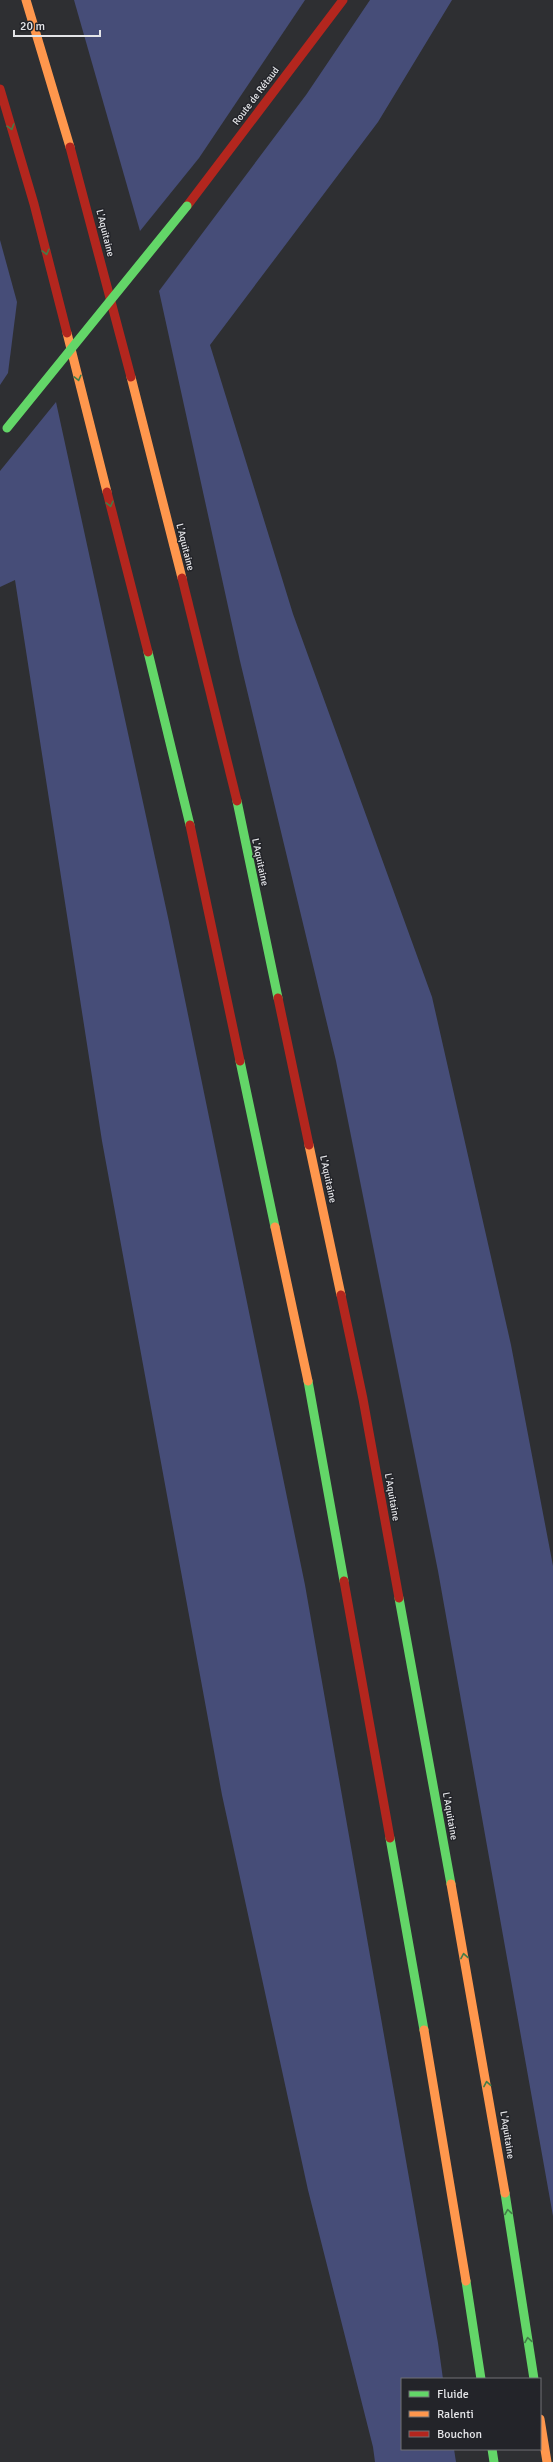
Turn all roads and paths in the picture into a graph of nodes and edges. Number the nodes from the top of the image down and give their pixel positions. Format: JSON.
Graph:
{"nodes":[{"id":1,"x":26,"y":0,"type":"edge"},
{"id":2,"x":343,"y":0,"type":"edge"},
{"id":3,"x":0,"y":89,"type":"edge"},
{"id":4,"x":0,"y":437,"type":"edge"},
{"id":5,"x":481,"y":2378,"type":"edge"},
{"id":6,"x":534,"y":2378,"type":"edge"},
{"id":7,"x":541,"y":2425,"type":"edge"},
{"id":8,"x":492,"y":2450,"type":"edge"},
{"id":9,"x":494,"y":2462,"type":"edge"},
{"id":10,"x":547,"y":2462,"type":"edge"}],
"edges":[{"from":6,"to":1,"type":"main road","name":"L'Aquitaine","one_way":true},
{"from":2,"to":4,"type":"main road","name":"Route de Rétaud","bridge":true},
{"from":3,"to":5,"type":"main road","one_way":true},
{"from":7,"to":10,"type":"main road"},
{"from":8,"to":9,"type":"main road"}]}
